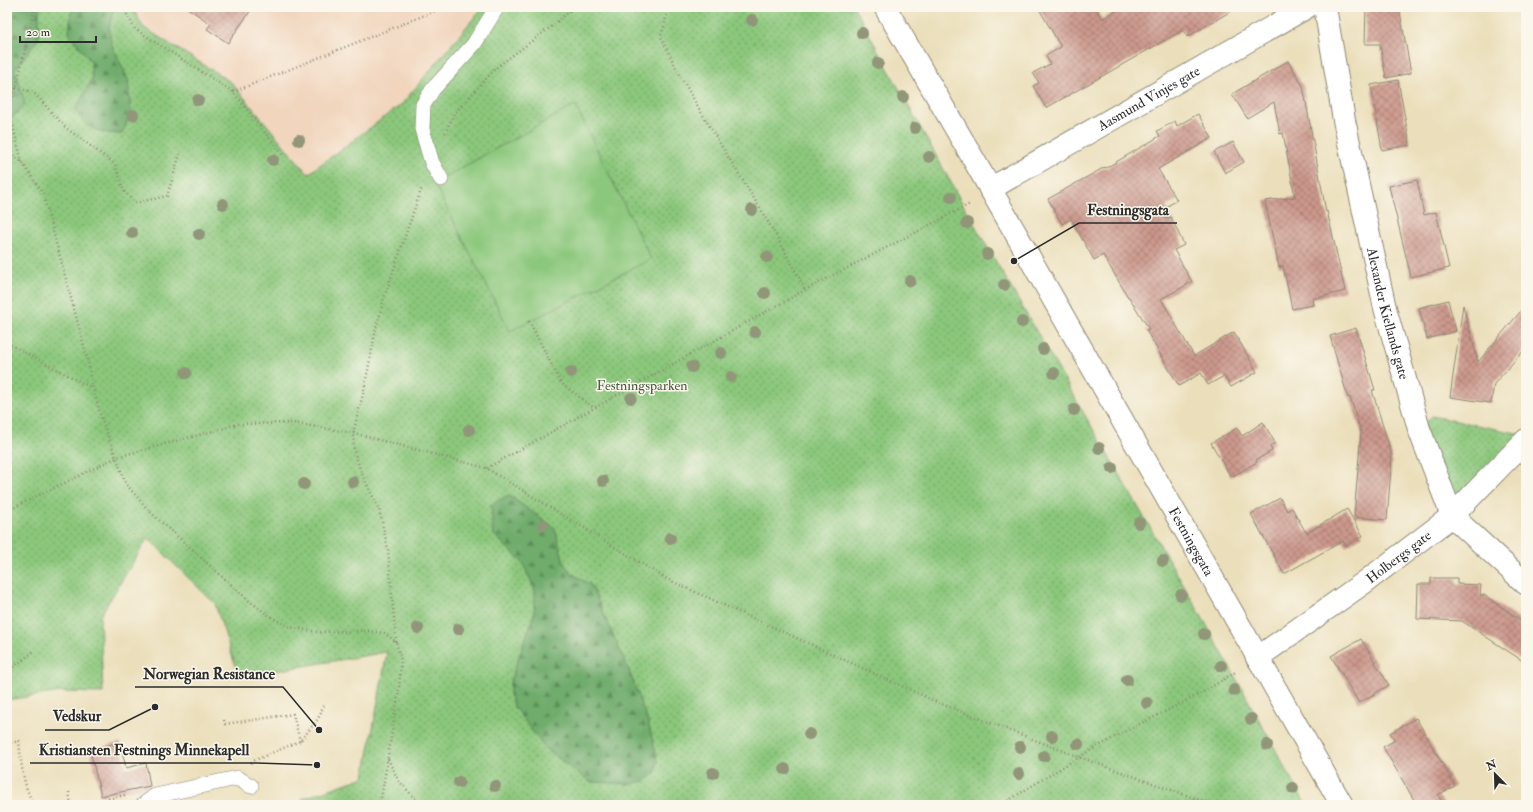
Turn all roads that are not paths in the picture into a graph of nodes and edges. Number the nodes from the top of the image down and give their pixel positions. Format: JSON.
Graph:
{"nodes":[{"id":1,"x":498,"y":7,"type":"edge"},
{"id":2,"x":885,"y":7,"type":"edge"},
{"id":3,"x":1307,"y":7,"type":"edge"},
{"id":4,"x":1325,"y":7,"type":"edge"},
{"id":5,"x":441,"y":179,"type":"dead end"},
{"id":6,"x":990,"y":189,"type":"junction"},
{"id":7,"x":1526,"y":440,"type":"edge"},
{"id":8,"x":1452,"y":516,"type":"junction"},
{"id":9,"x":1526,"y":584,"type":"edge"},
{"id":10,"x":1257,"y":658,"type":"junction"},
{"id":11,"x":251,"y":786,"type":"dead end"},
{"id":12,"x":146,"y":803,"type":"edge"},
{"id":13,"x":1342,"y":805,"type":"edge"}],
"edges":[{"from":1,"to":5,"type":"lane"},
{"from":2,"to":6,"type":"street","name":"Festningsgata"},
{"from":3,"to":6,"type":"street","name":"Aasmund Vinjes gate"},
{"from":4,"to":8,"type":"street","name":"Alexander Kiellands gate"},
{"from":6,"to":10,"type":"street","name":"Festningsgata"},
{"from":7,"to":8,"type":"street","name":"Holbergs gate"},
{"from":8,"to":9,"type":"street","name":"Alexander Kiellands gate"},
{"from":8,"to":10,"type":"street","name":"Holbergs gate"},
{"from":10,"to":13,"type":"street","name":"Festningsgata"},
{"from":11,"to":12,"type":"lane"}]}
